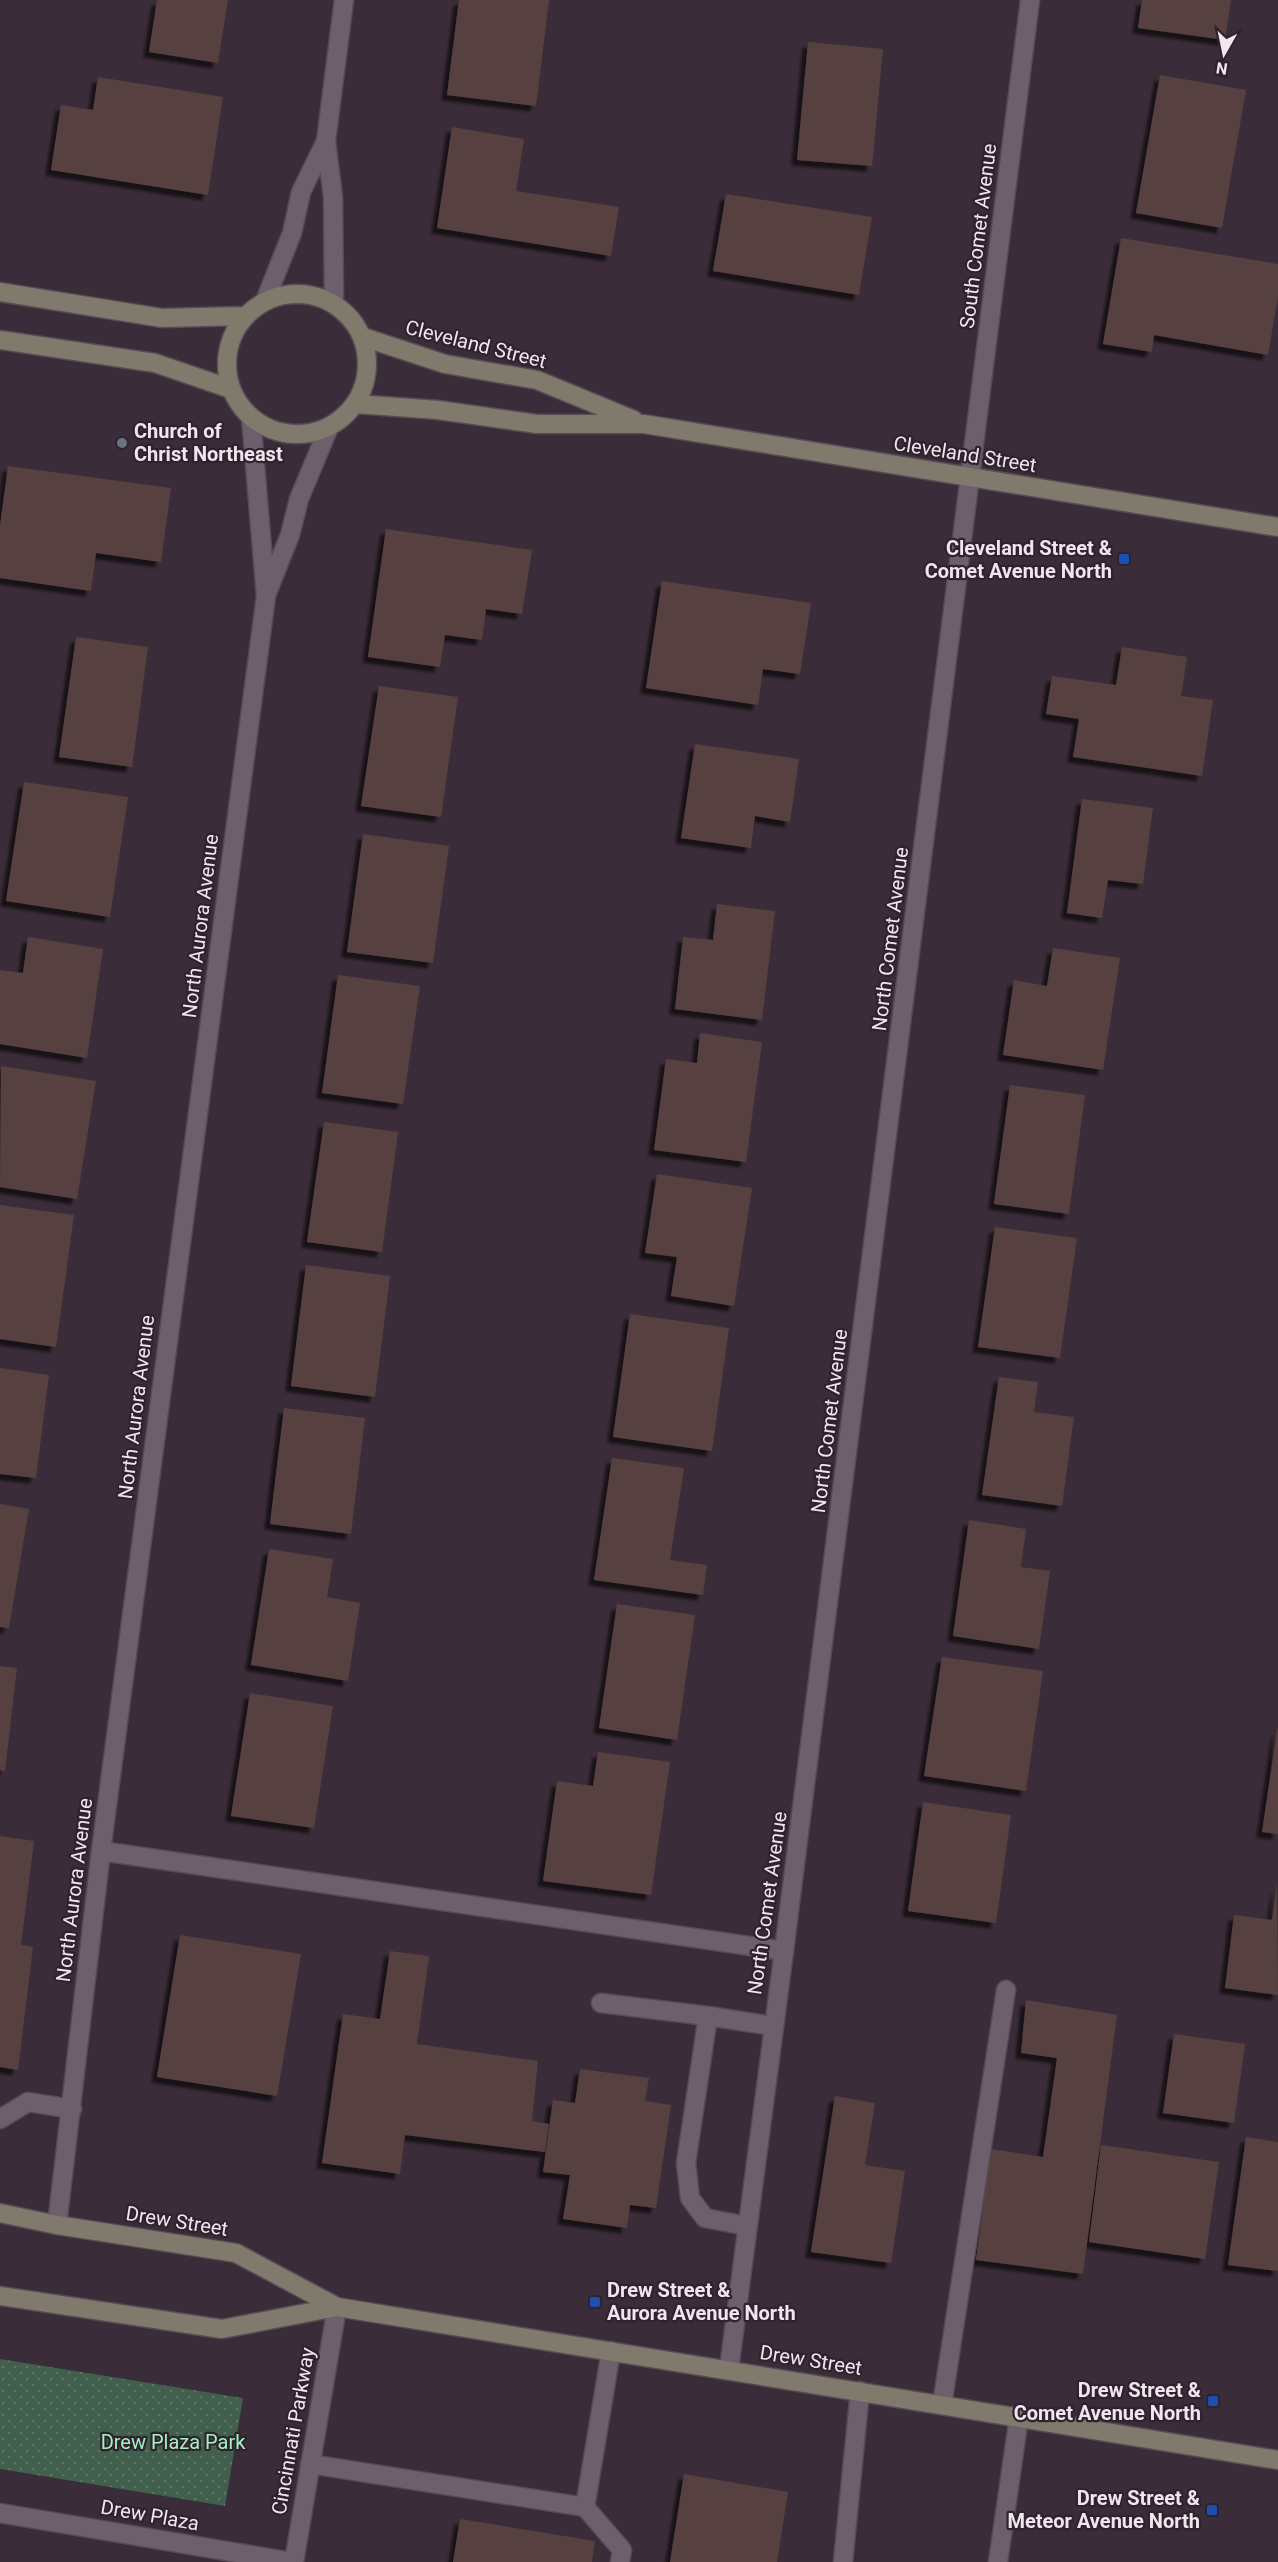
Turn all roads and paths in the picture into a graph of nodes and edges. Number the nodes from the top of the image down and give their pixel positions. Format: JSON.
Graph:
{"nodes":[{"id":1,"x":344,"y":0,"type":"edge"},
{"id":2,"x":1030,"y":0,"type":"edge"},
{"id":3,"x":326,"y":141,"type":"junction"},
{"id":4,"x":0,"y":292,"type":"edge"},
{"id":5,"x":265,"y":301,"type":"junction"},
{"id":6,"x":334,"y":303,"type":"junction"},
{"id":7,"x":244,"y":316,"type":"junction"},
{"id":8,"x":363,"y":337,"type":"junction"},
{"id":9,"x":0,"y":340,"type":"edge"},
{"id":10,"x":231,"y":389,"type":"junction"},
{"id":11,"x":356,"y":404,"type":"junction"},
{"id":12,"x":251,"y":417,"type":"junction"},
{"id":13,"x":644,"y":424,"type":"junction"},
{"id":14,"x":329,"y":427,"type":"junction"},
{"id":15,"x":971,"y":477,"type":"junction"},
{"id":16,"x":1278,"y":527,"type":"edge"},
{"id":17,"x":266,"y":596,"type":"junction"},
{"id":18,"x":101,"y":1851,"type":"junction"},
{"id":19,"x":784,"y":1951,"type":"junction"},
{"id":20,"x":1006,"y":1990,"type":"dead end"},
{"id":21,"x":601,"y":2003,"type":"dead end"},
{"id":22,"x":708,"y":2016,"type":"junction"},
{"id":23,"x":773,"y":2026,"type":"junction"},
{"id":24,"x":72,"y":2109,"type":"junction"},
{"id":25,"x":0,"y":2118,"type":"edge"},
{"id":26,"x":0,"y":2213,"type":"edge"},
{"id":27,"x":57,"y":2225,"type":"junction"},
{"id":28,"x":747,"y":2226,"type":"junction"},
{"id":29,"x":0,"y":2296,"type":"edge"},
{"id":30,"x":337,"y":2307,"type":"junction"},
{"id":31,"x":611,"y":2351,"type":"junction"},
{"id":32,"x":729,"y":2369,"type":"junction"},
{"id":33,"x":860,"y":2391,"type":"junction"},
{"id":34,"x":942,"y":2405,"type":"junction"},
{"id":35,"x":1019,"y":2417,"type":"junction"},
{"id":36,"x":1278,"y":2460,"type":"edge"},
{"id":37,"x":310,"y":2464,"type":"junction"},
{"id":38,"x":585,"y":2507,"type":"junction"},
{"id":39,"x":0,"y":2513,"type":"edge"},
{"id":40,"x":293,"y":2562,"type":"edge"},
{"id":41,"x":620,"y":2562,"type":"edge"},
{"id":42,"x":843,"y":2562,"type":"edge"},
{"id":43,"x":998,"y":2562,"type":"edge"}],
"edges":[{"from":1,"to":3,"type":"street"},
{"from":2,"to":15,"type":"street","name":"South Comet Avenue"},
{"from":3,"to":5,"type":"street"},
{"from":3,"to":6,"type":"street"},
{"from":4,"to":7,"type":"street"},
{"from":5,"to":6,"type":"street"},
{"from":5,"to":7,"type":"street"},
{"from":6,"to":8,"type":"street"},
{"from":7,"to":10,"type":"street"},
{"from":8,"to":11,"type":"street"},
{"from":8,"to":13,"type":"street","name":"Cleveland Street"},
{"from":9,"to":10,"type":"street"},
{"from":10,"to":12,"type":"street"},
{"from":11,"to":13,"type":"street","name":"Cleveland Street"},
{"from":11,"to":14,"type":"street"},
{"from":12,"to":14,"type":"street"},
{"from":12,"to":17,"type":"street","name":"North Aurora Avenue"},
{"from":13,"to":15,"type":"street","name":"Cleveland Street"},
{"from":14,"to":17,"type":"street","name":"North Aurora Avenue"},
{"from":15,"to":16,"type":"street","name":"Cleveland Street"},
{"from":15,"to":19,"type":"street","name":"North Comet Avenue"},
{"from":17,"to":18,"type":"street","name":"North Aurora Avenue"},
{"from":18,"to":19,"type":"street"},
{"from":18,"to":24,"type":"street","name":"North Aurora Avenue"},
{"from":19,"to":23,"type":"street","name":"North Comet Avenue"},
{"from":20,"to":34,"type":"street"},
{"from":21,"to":22,"type":"street"},
{"from":22,"to":23,"type":"street"},
{"from":22,"to":28,"type":"street"},
{"from":23,"to":28,"type":"street","name":"North Comet Avenue"},
{"from":24,"to":25,"type":"street"},
{"from":24,"to":27,"type":"street","name":"North Aurora Avenue"},
{"from":26,"to":27,"type":"street","name":"Drew Street"},
{"from":27,"to":30,"type":"street","name":"Drew Street"},
{"from":28,"to":32,"type":"street","name":"North Comet Avenue"},
{"from":29,"to":30,"type":"street","name":"Drew Street"},
{"from":30,"to":31,"type":"street","name":"Drew Street"},
{"from":30,"to":37,"type":"street","name":"Cincinnati Parkway"},
{"from":31,"to":32,"type":"street","name":"Drew Street"},
{"from":31,"to":38,"type":"street"},
{"from":32,"to":33,"type":"street","name":"Drew Street"},
{"from":33,"to":34,"type":"street","name":"Drew Street"},
{"from":33,"to":42,"type":"street"},
{"from":34,"to":35,"type":"street","name":"Drew Street"},
{"from":35,"to":36,"type":"street","name":"Drew Street"},
{"from":35,"to":43,"type":"street"},
{"from":37,"to":38,"type":"street"},
{"from":37,"to":40,"type":"street","name":"Cincinnati Parkway"},
{"from":38,"to":41,"type":"street"},
{"from":39,"to":40,"type":"street","name":"Drew Plaza"}]}
